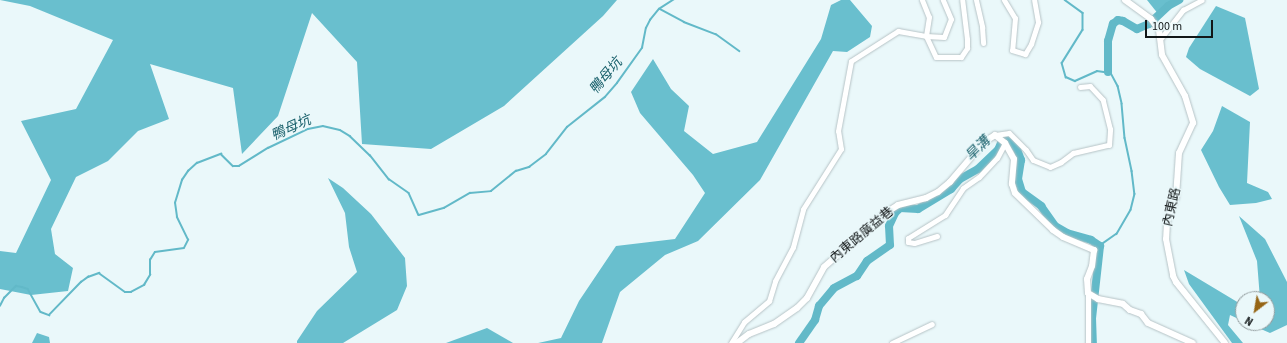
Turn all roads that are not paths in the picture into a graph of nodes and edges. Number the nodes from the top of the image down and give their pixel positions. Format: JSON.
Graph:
{"nodes":[{"id":1,"x":922,"y":0,"type":"edge"},
{"id":2,"x":943,"y":0,"type":"edge"},
{"id":3,"x":962,"y":0,"type":"edge"},
{"id":4,"x":976,"y":0,"type":"edge"},
{"id":5,"x":1004,"y":0,"type":"edge"},
{"id":6,"x":1034,"y":0,"type":"edge"},
{"id":7,"x":1126,"y":0,"type":"edge"},
{"id":8,"x":1202,"y":0,"type":"edge"},
{"id":9,"x":926,"y":36,"type":"junction"},
{"id":10,"x":1161,"y":38,"type":"junction"},
{"id":11,"x":983,"y":43,"type":"dead end"},
{"id":12,"x":1080,"y":87,"type":"dead end"},
{"id":13,"x":995,"y":135,"type":"junction"},
{"id":14,"x":1005,"y":144,"type":"junction"},
{"id":15,"x":937,"y":236,"type":"dead end"},
{"id":16,"x":1088,"y":293,"type":"junction"},
{"id":17,"x":932,"y":324,"type":"dead end"},
{"id":18,"x":731,"y":343,"type":"edge"},
{"id":19,"x":737,"y":343,"type":"edge"},
{"id":20,"x":892,"y":343,"type":"edge"},
{"id":21,"x":1088,"y":343,"type":"edge"},
{"id":22,"x":1193,"y":343,"type":"edge"},
{"id":23,"x":1225,"y":343,"type":"edge"}],
"edges":[{"from":1,"to":9,"type":"street"},
{"from":2,"to":9,"type":"street"},
{"from":3,"to":9,"type":"street"},
{"from":4,"to":11,"type":"street"},
{"from":5,"to":6,"type":"street"},
{"from":7,"to":10,"type":"street","name":"內東路"},
{"from":8,"to":10,"type":"street"},
{"from":9,"to":18,"type":"street"},
{"from":10,"to":23,"type":"street","name":"內東路"},
{"from":12,"to":13,"type":"street"},
{"from":13,"to":14,"type":"street"},
{"from":13,"to":19,"type":"street","name":"內東路廣益巷"},
{"from":14,"to":15,"type":"street"},
{"from":14,"to":16,"type":"street"},
{"from":16,"to":21,"type":"street"},
{"from":16,"to":22,"type":"street"},
{"from":17,"to":20,"type":"street"}]}
